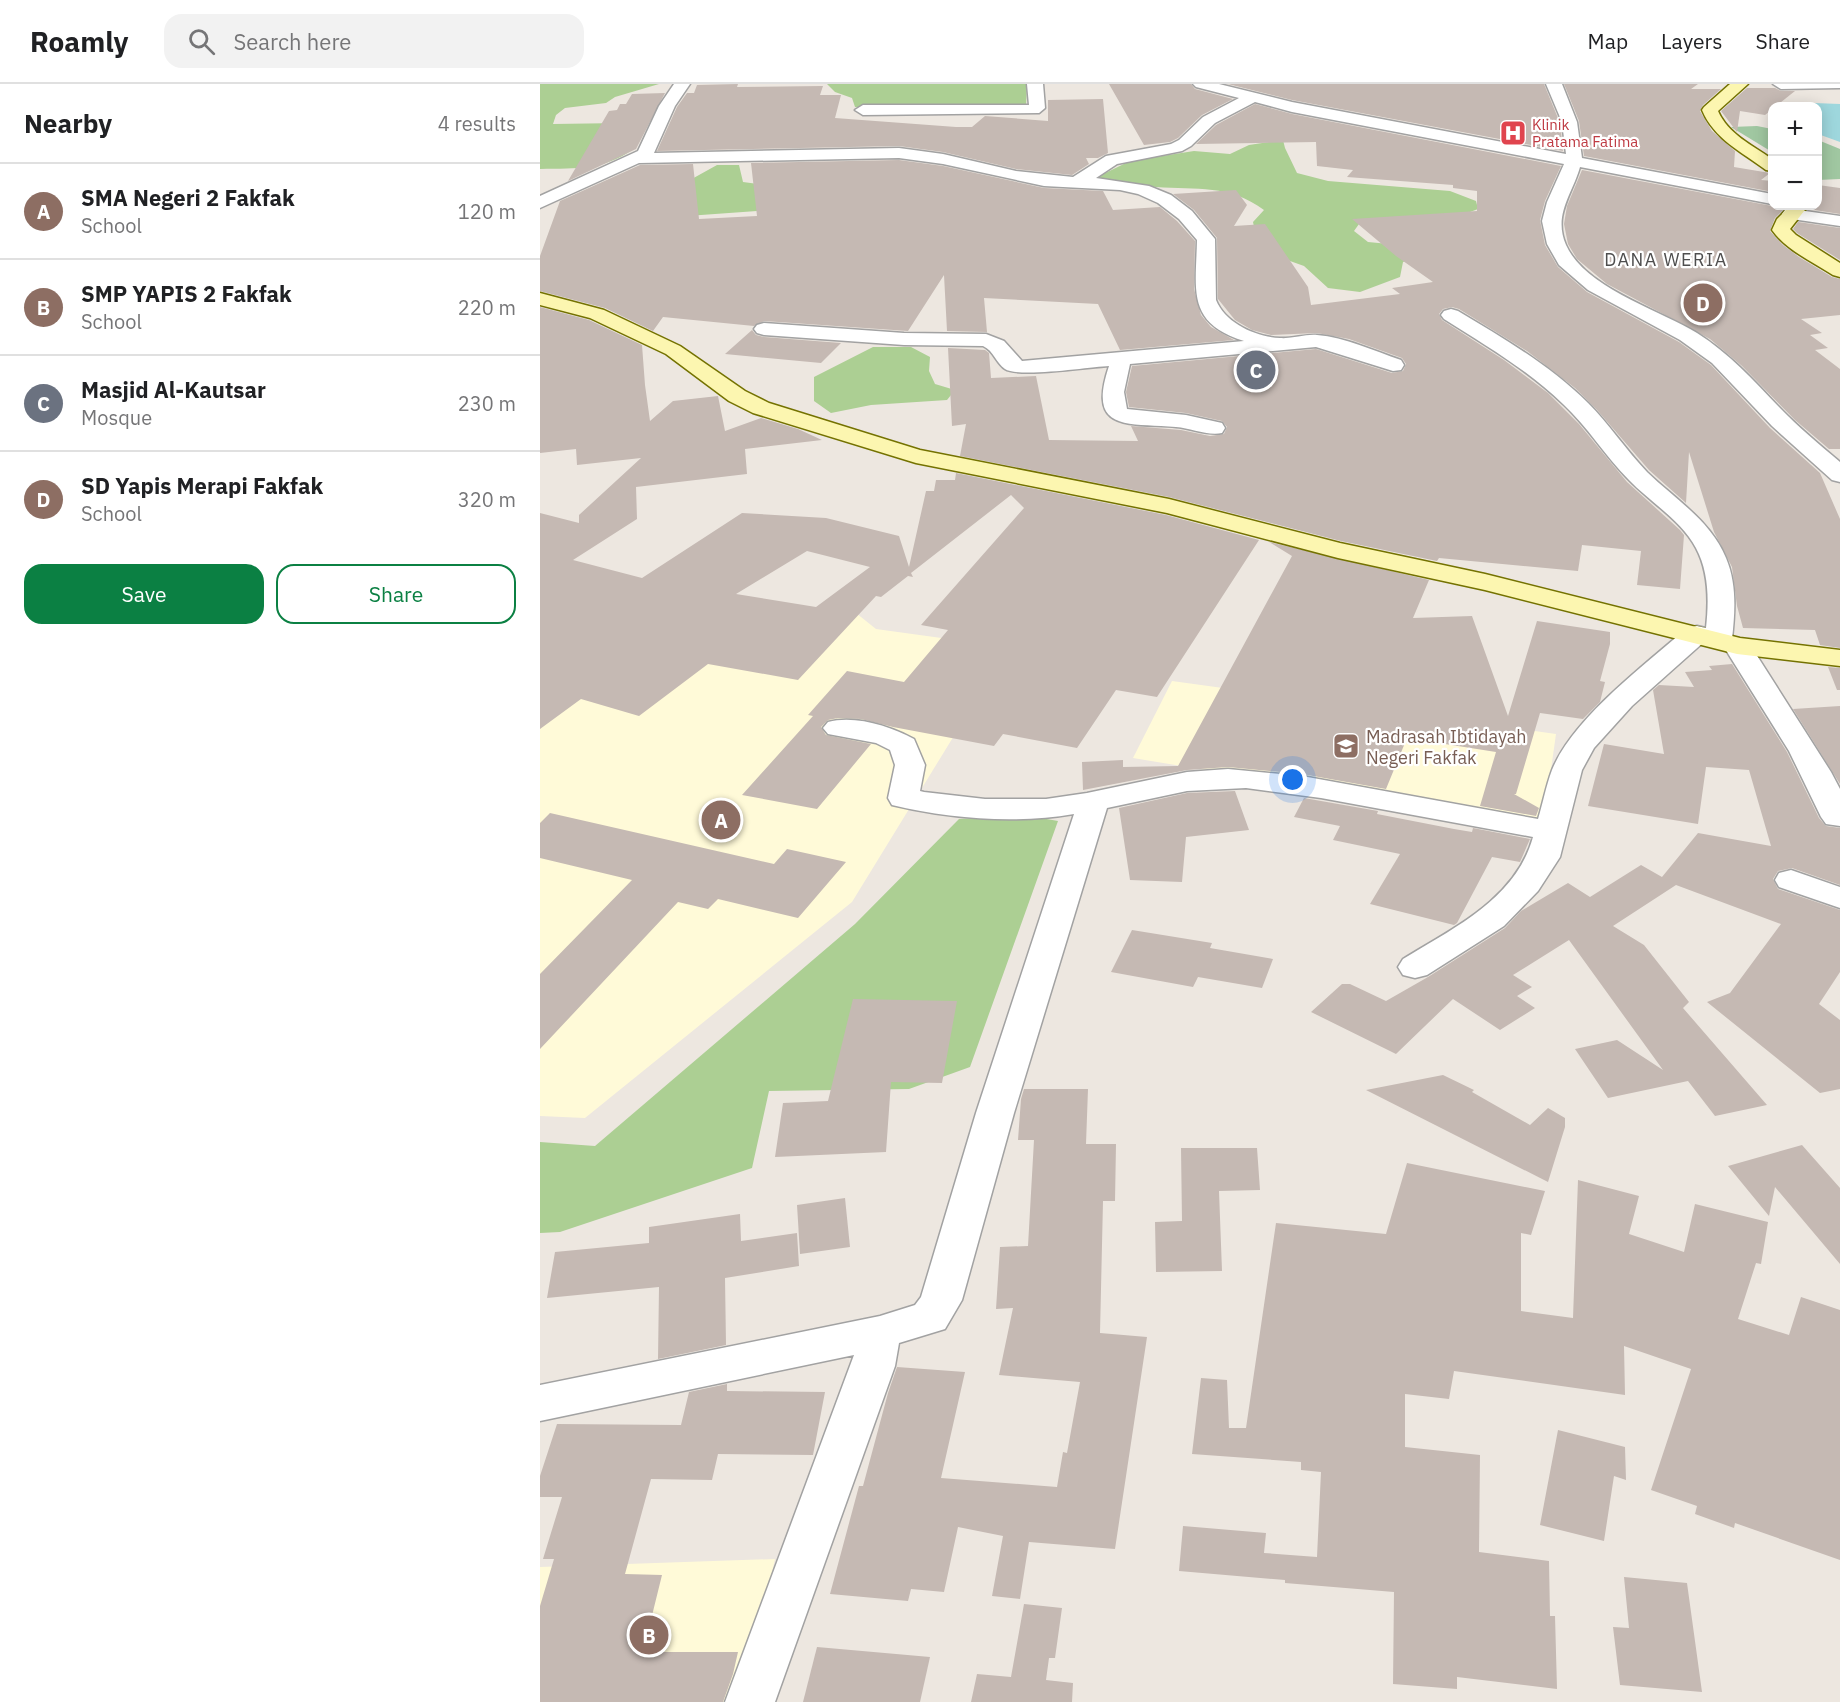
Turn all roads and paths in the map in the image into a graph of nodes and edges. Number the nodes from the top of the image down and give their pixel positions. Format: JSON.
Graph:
{"nodes":[{"id":1,"x":682,"y":84,"type":"edge"},
{"id":2,"x":1035,"y":84,"type":"edge"},
{"id":3,"x":1201,"y":84,"type":"edge"},
{"id":4,"x":1554,"y":84,"type":"edge"},
{"id":5,"x":1740,"y":84,"type":"edge"},
{"id":6,"x":1781,"y":84,"type":"edge"},
{"id":7,"x":1839,"y":84,"type":"edge"},
{"id":8,"x":1251,"y":98,"type":"junction"},
{"id":9,"x":863,"y":110,"type":"dead end"},
{"id":10,"x":640,"y":158,"type":"junction"},
{"id":11,"x":1574,"y":161,"type":"junction"},
{"id":12,"x":1768,"y":163,"type":"edge"},
{"id":13,"x":1079,"y":181,"type":"junction"},
{"id":14,"x":1768,"y":198,"type":"edge"},
{"id":15,"x":540,"y":203,"type":"edge"},
{"id":16,"x":1795,"y":210,"type":"edge"},
{"id":17,"x":1840,"y":221,"type":"edge"},
{"id":18,"x":1840,"y":271,"type":"edge"},
{"id":19,"x":540,"y":299,"type":"edge"},
{"id":20,"x":1451,"y":315,"type":"dead end"},
{"id":21,"x":764,"y":329,"type":"dead end"},
{"id":22,"x":1278,"y":344,"type":"junction"},
{"id":23,"x":1120,"y":360,"type":"junction"},
{"id":24,"x":1393,"y":365,"type":"dead end"},
{"id":25,"x":1214,"y":428,"type":"dead end"},
{"id":26,"x":1840,"y":475,"type":"edge"},
{"id":27,"x":1718,"y":640,"type":"junction"},
{"id":28,"x":1840,"y":658,"type":"edge"},
{"id":29,"x":838,"y":728,"type":"dead end"},
{"id":30,"x":1094,"y":801,"type":"junction"},
{"id":31,"x":1837,"y":817,"type":"dead end"},
{"id":32,"x":1552,"y":831,"type":"junction"},
{"id":33,"x":1791,"y":880,"type":"dead end"},
{"id":34,"x":1840,"y":898,"type":"edge"},
{"id":35,"x":1415,"y":967,"type":"dead end"},
{"id":36,"x":880,"y":1333,"type":"junction"},
{"id":37,"x":540,"y":1403,"type":"edge"},
{"id":38,"x":750,"y":1702,"type":"edge"}],
"edges":[{"from":1,"to":10,"type":"street"},
{"from":2,"to":9,"type":"street"},
{"from":3,"to":8,"type":"street"},
{"from":4,"to":11,"type":"street"},
{"from":5,"to":12,"type":"main road"},
{"from":6,"to":7,"type":"street"},
{"from":8,"to":11,"type":"street"},
{"from":8,"to":13,"type":"street"},
{"from":10,"to":13,"type":"street"},
{"from":10,"to":15,"type":"street"},
{"from":11,"to":14,"type":"street"},
{"from":11,"to":26,"type":"street"},
{"from":13,"to":22,"type":"street"},
{"from":16,"to":17,"type":"street"},
{"from":16,"to":18,"type":"main road"},
{"from":19,"to":27,"type":"main road"},
{"from":20,"to":27,"type":"street"},
{"from":21,"to":23,"type":"street"},
{"from":22,"to":23,"type":"street"},
{"from":22,"to":24,"type":"street"},
{"from":23,"to":25,"type":"street"},
{"from":27,"to":28,"type":"main road"},
{"from":27,"to":31,"type":"street"},
{"from":27,"to":32,"type":"street"},
{"from":29,"to":30,"type":"street"},
{"from":30,"to":32,"type":"street"},
{"from":30,"to":36,"type":"street"},
{"from":32,"to":35,"type":"street"},
{"from":33,"to":34,"type":"street"},
{"from":36,"to":37,"type":"street"},
{"from":36,"to":38,"type":"street"}]}
